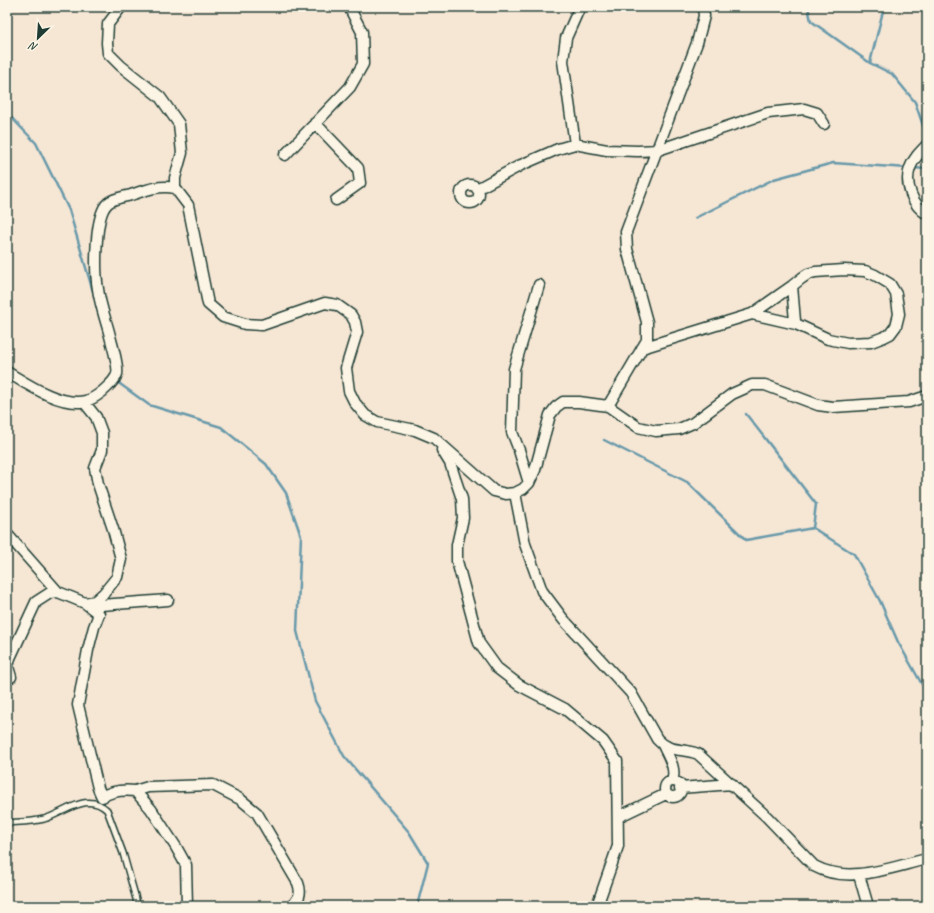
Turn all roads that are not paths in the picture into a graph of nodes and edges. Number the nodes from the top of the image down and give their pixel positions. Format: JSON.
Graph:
{"nodes":[{"id":1,"x":121,"y":7,"type":"edge"},
{"id":2,"x":349,"y":7,"type":"edge"},
{"id":3,"x":582,"y":7,"type":"edge"},
{"id":4,"x":703,"y":7,"type":"edge"},
{"id":5,"x":315,"y":123,"type":"junction"},
{"id":6,"x":824,"y":124,"type":"dead end"},
{"id":7,"x":575,"y":144,"type":"junction"},
{"id":8,"x":927,"y":145,"type":"edge"},
{"id":9,"x":658,"y":150,"type":"junction"},
{"id":10,"x":285,"y":155,"type":"dead end"},
{"id":11,"x":175,"y":188,"type":"junction"},
{"id":12,"x":477,"y":189,"type":"dead end"},
{"id":13,"x":336,"y":200,"type":"dead end"},
{"id":14,"x":927,"y":214,"type":"edge"},
{"id":15,"x":539,"y":285,"type":"dead end"},
{"id":16,"x":792,"y":286,"type":"junction"},
{"id":17,"x":752,"y":314,"type":"junction"},
{"id":18,"x":796,"y":324,"type":"junction"},
{"id":19,"x":642,"y":348,"type":"junction"},
{"id":20,"x":7,"y":372,"type":"edge"},
{"id":21,"x":927,"y":396,"type":"edge"},
{"id":22,"x":84,"y":402,"type":"junction"},
{"id":23,"x":909,"y":402,"type":"junction"},
{"id":24,"x":927,"y":405,"type":"edge"},
{"id":25,"x":608,"y":406,"type":"junction"},
{"id":26,"x":434,"y":438,"type":"junction"},
{"id":27,"x":529,"y":483,"type":"junction"},
{"id":28,"x":515,"y":493,"type":"junction"},
{"id":29,"x":7,"y":534,"type":"edge"},
{"id":30,"x":58,"y":592,"type":"junction"},
{"id":31,"x":104,"y":594,"type":"junction"},
{"id":32,"x":168,"y":600,"type":"dead end"},
{"id":33,"x":85,"y":602,"type":"junction"},
{"id":34,"x":100,"y":609,"type":"junction"},
{"id":35,"x":12,"y":677,"type":"dead end"},
{"id":36,"x":663,"y":745,"type":"junction"},
{"id":37,"x":672,"y":781,"type":"junction"},
{"id":38,"x":732,"y":784,"type":"junction"},
{"id":39,"x":680,"y":788,"type":"junction"},
{"id":40,"x":135,"y":791,"type":"junction"},
{"id":41,"x":666,"y":794,"type":"junction"},
{"id":42,"x":102,"y":801,"type":"junction"},
{"id":43,"x":618,"y":817,"type":"junction"},
{"id":44,"x":7,"y":823,"type":"edge"},
{"id":45,"x":927,"y":859,"type":"edge"},
{"id":46,"x":859,"y":875,"type":"junction"},
{"id":47,"x":137,"y":906,"type":"edge"},
{"id":48,"x":186,"y":906,"type":"edge"},
{"id":49,"x":292,"y":906,"type":"edge"},
{"id":50,"x":597,"y":906,"type":"edge"},
{"id":51,"x":868,"y":906,"type":"edge"}],
"edges":[{"from":1,"to":11,"type":"street"},
{"from":2,"to":5,"type":"street"},
{"from":3,"to":7,"type":"street"},
{"from":4,"to":9,"type":"street"},
{"from":5,"to":10,"type":"street"},
{"from":5,"to":13,"type":"street"},
{"from":6,"to":9,"type":"street"},
{"from":7,"to":9,"type":"street"},
{"from":7,"to":12,"type":"street"},
{"from":8,"to":14,"type":"street"},
{"from":9,"to":19,"type":"street"},
{"from":11,"to":22,"type":"street"},
{"from":11,"to":26,"type":"street"},
{"from":15,"to":27,"type":"street"},
{"from":16,"to":17,"type":"street"},
{"from":16,"to":18,"type":"street"},
{"from":16,"to":18,"type":"street"},
{"from":17,"to":18,"type":"street"},
{"from":17,"to":19,"type":"street"},
{"from":19,"to":25,"type":"street"},
{"from":20,"to":22,"type":"street"},
{"from":21,"to":23,"type":"street"},
{"from":22,"to":31,"type":"street"},
{"from":23,"to":24,"type":"street"},
{"from":23,"to":25,"type":"street"},
{"from":25,"to":27,"type":"street"},
{"from":26,"to":28,"type":"street"},
{"from":26,"to":43,"type":"street"},
{"from":27,"to":28,"type":"street"},
{"from":28,"to":36,"type":"street"},
{"from":29,"to":30,"type":"street"},
{"from":30,"to":33,"type":"street"},
{"from":30,"to":35,"type":"street"},
{"from":31,"to":33,"type":"street"},
{"from":31,"to":34,"type":"street"},
{"from":32,"to":34,"type":"street"},
{"from":33,"to":34,"type":"street"},
{"from":34,"to":42,"type":"street"},
{"from":36,"to":37,"type":"street"},
{"from":36,"to":38,"type":"street"},
{"from":37,"to":39,"type":"street"},
{"from":37,"to":41,"type":"street"},
{"from":38,"to":39,"type":"street"},
{"from":38,"to":46,"type":"street"},
{"from":39,"to":41,"type":"street"},
{"from":40,"to":42,"type":"street"},
{"from":40,"to":48,"type":"street"},
{"from":40,"to":49,"type":"street"},
{"from":41,"to":43,"type":"street"},
{"from":42,"to":44,"type":"lane"},
{"from":42,"to":47,"type":"lane"},
{"from":43,"to":50,"type":"street"},
{"from":45,"to":46,"type":"street"},
{"from":46,"to":51,"type":"street"}]}
